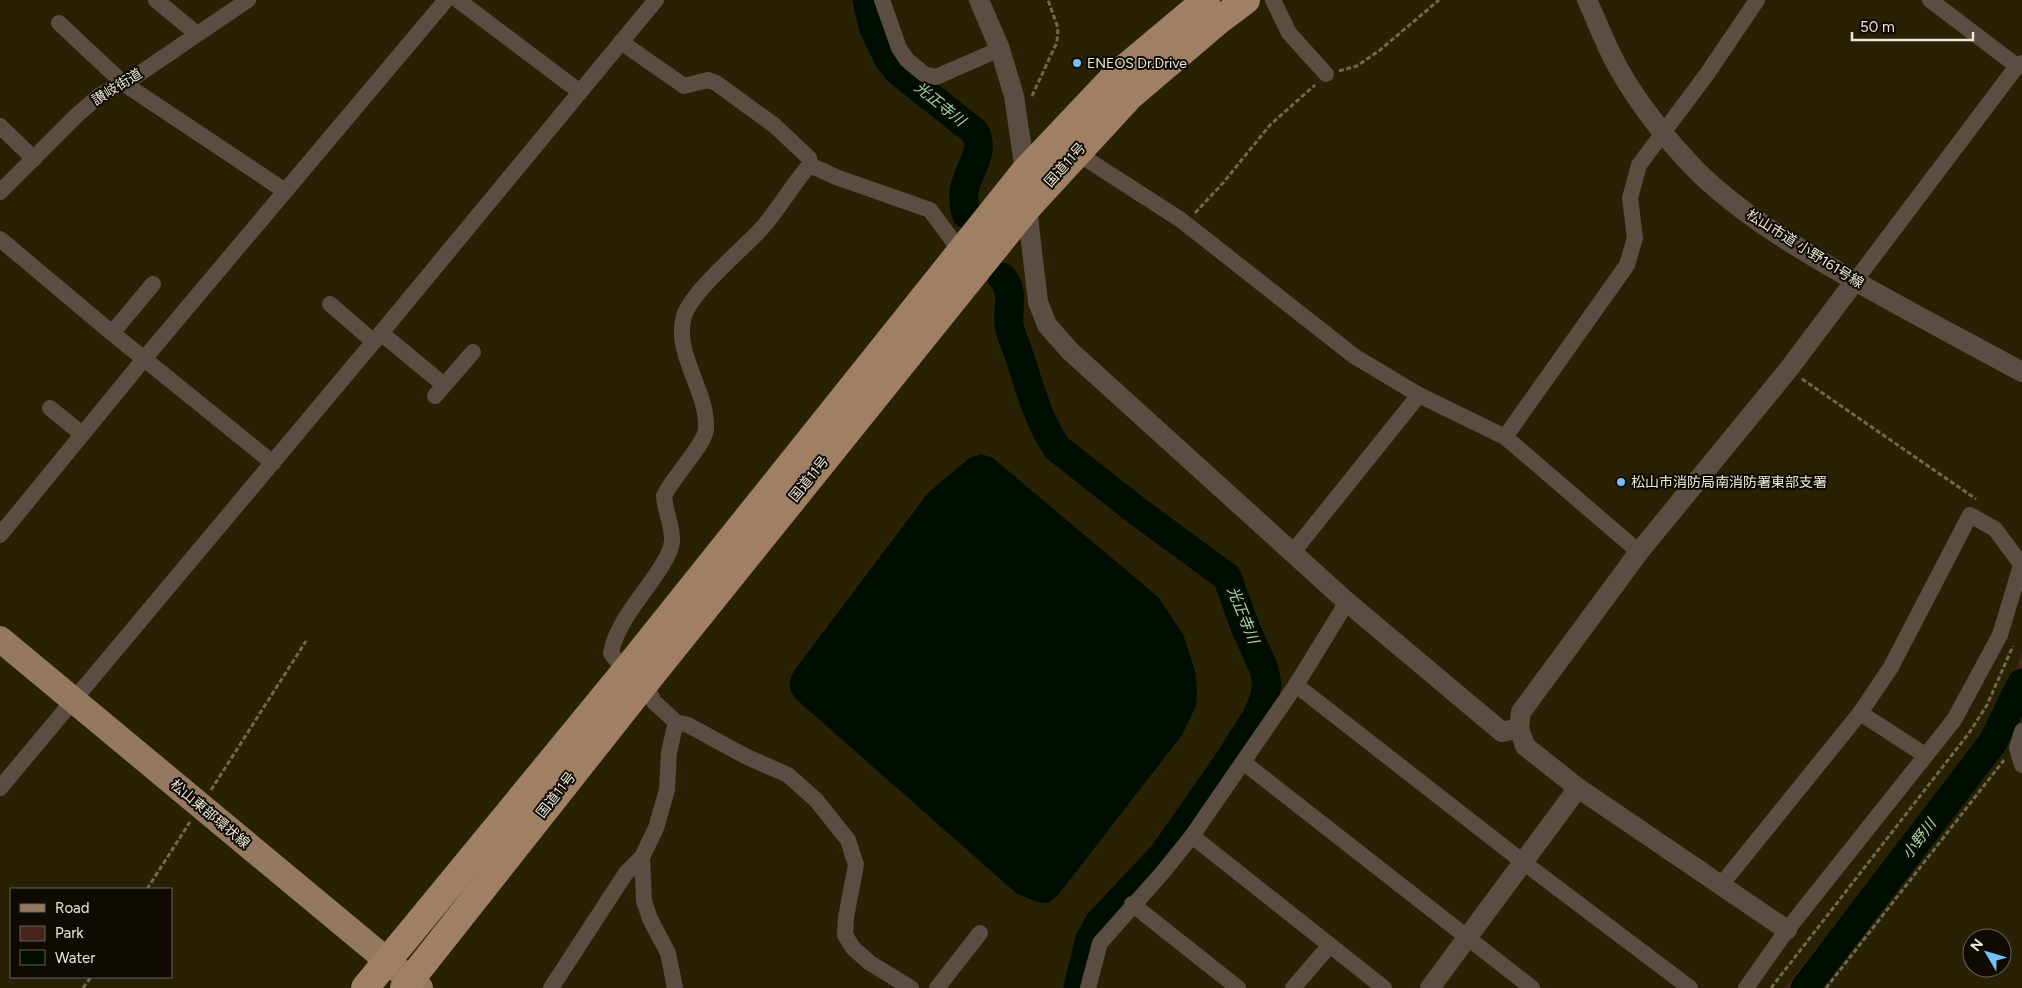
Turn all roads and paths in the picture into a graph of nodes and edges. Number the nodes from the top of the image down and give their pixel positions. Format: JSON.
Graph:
{"nodes":[{"id":1,"x":156,"y":0,"type":"edge"},
{"id":2,"x":248,"y":0,"type":"edge"},
{"id":3,"x":446,"y":0,"type":"edge"},
{"id":4,"x":458,"y":0,"type":"edge"},
{"id":5,"x":656,"y":0,"type":"edge"},
{"id":6,"x":882,"y":0,"type":"edge"},
{"id":7,"x":979,"y":0,"type":"edge"},
{"id":8,"x":1048,"y":0,"type":"edge"},
{"id":9,"x":1206,"y":0,"type":"edge"},
{"id":10,"x":1246,"y":0,"type":"edge"},
{"id":11,"x":1273,"y":0,"type":"edge"},
{"id":12,"x":1440,"y":0,"type":"edge"},
{"id":13,"x":1587,"y":0,"type":"edge"},
{"id":14,"x":1757,"y":0,"type":"edge"},
{"id":15,"x":1930,"y":0,"type":"edge"},
{"id":16,"x":59,"y":24,"type":"dead end"},
{"id":17,"x":198,"y":34,"type":"junction"},
{"id":18,"x":621,"y":42,"type":"junction"},
{"id":19,"x":1000,"y":49,"type":"junction"},
{"id":20,"x":2020,"y":65,"type":"edge"},
{"id":21,"x":1326,"y":74,"type":"junction"},
{"id":22,"x":123,"y":83,"type":"junction"},
{"id":23,"x":580,"y":92,"type":"junction"},
{"id":24,"x":1016,"y":109,"type":"junction"},
{"id":25,"x":0,"y":126,"type":"edge"},
{"id":26,"x":1663,"y":132,"type":"junction"},
{"id":27,"x":1077,"y":153,"type":"junction"},
{"id":28,"x":34,"y":159,"type":"junction"},
{"id":29,"x":810,"y":165,"type":"junction"},
{"id":30,"x":1026,"y":171,"type":"junction"},
{"id":31,"x":285,"y":191,"type":"junction"},
{"id":32,"x":0,"y":192,"type":"edge"},
{"id":33,"x":1027,"y":208,"type":"junction"},
{"id":34,"x":1181,"y":220,"type":"junction"},
{"id":35,"x":0,"y":239,"type":"edge"},
{"id":36,"x":961,"y":252,"type":"junction"},
{"id":37,"x":1855,"y":281,"type":"junction"},
{"id":38,"x":153,"y":284,"type":"dead end"},
{"id":39,"x":330,"y":304,"type":"dead end"},
{"id":40,"x":112,"y":333,"type":"junction"},
{"id":41,"x":377,"y":337,"type":"junction"},
{"id":42,"x":473,"y":352,"type":"dead end"},
{"id":43,"x":144,"y":359,"type":"junction"},
{"id":44,"x":1788,"y":370,"type":"junction"},
{"id":45,"x":2022,"y":372,"type":"edge"},
{"id":46,"x":1419,"y":395,"type":"junction"},
{"id":47,"x":50,"y":408,"type":"dead end"},
{"id":48,"x":82,"y":434,"type":"junction"},
{"id":49,"x":1504,"y":436,"type":"junction"},
{"id":50,"x":273,"y":463,"type":"junction"},
{"id":51,"x":1982,"y":504,"type":"dead end"},
{"id":52,"x":0,"y":535,"type":"edge"},
{"id":53,"x":1293,"y":552,"type":"junction"},
{"id":54,"x":1639,"y":552,"type":"junction"},
{"id":55,"x":2022,"y":563,"type":"edge"},
{"id":56,"x":1346,"y":602,"type":"junction"},
{"id":57,"x":0,"y":639,"type":"edge"},
{"id":58,"x":306,"y":641,"type":"dead end"},
{"id":59,"x":2015,"y":642,"type":"dead end"},
{"id":60,"x":636,"y":676,"type":"junction"},
{"id":61,"x":1296,"y":685,"type":"junction"},
{"id":62,"x":73,"y":699,"type":"junction"},
{"id":63,"x":1860,"y":713,"type":"junction"},
{"id":64,"x":676,"y":722,"type":"junction"},
{"id":65,"x":1519,"y":728,"type":"junction"},
{"id":66,"x":2022,"y":731,"type":"edge"},
{"id":67,"x":2017,"y":748,"type":"junction"},
{"id":68,"x":1925,"y":754,"type":"junction"},
{"id":69,"x":1243,"y":762,"type":"junction"},
{"id":70,"x":2022,"y":765,"type":"edge"},
{"id":71,"x":0,"y":788,"type":"edge"},
{"id":72,"x":1578,"y":788,"type":"junction"},
{"id":73,"x":200,"y":806,"type":"junction"},
{"id":74,"x":1192,"y":836,"type":"junction"},
{"id":75,"x":642,"y":857,"type":"junction"},
{"id":76,"x":1523,"y":862,"type":"junction"},
{"id":77,"x":1721,"y":885,"type":"junction"},
{"id":78,"x":148,"y":888,"type":"edge"},
{"id":79,"x":1132,"y":904,"type":"junction"},
{"id":80,"x":1787,"y":930,"type":"junction"},
{"id":81,"x":980,"y":933,"type":"dead end"},
{"id":82,"x":1467,"y":937,"type":"junction"},
{"id":83,"x":1330,"y":945,"type":"junction"},
{"id":84,"x":387,"y":961,"type":"junction"},
{"id":85,"x":412,"y":985,"type":"edge"},
{"id":86,"x":365,"y":988,"type":"edge"},
{"id":87,"x":551,"y":988,"type":"edge"},
{"id":88,"x":675,"y":988,"type":"edge"},
{"id":89,"x":911,"y":988,"type":"edge"},
{"id":90,"x":937,"y":988,"type":"edge"},
{"id":91,"x":1088,"y":988,"type":"edge"},
{"id":92,"x":1238,"y":988,"type":"edge"},
{"id":93,"x":1293,"y":988,"type":"edge"},
{"id":94,"x":1384,"y":988,"type":"edge"},
{"id":95,"x":1430,"y":988,"type":"edge"},
{"id":96,"x":1532,"y":988,"type":"edge"},
{"id":97,"x":1690,"y":988,"type":"edge"},
{"id":98,"x":1746,"y":988,"type":"edge"},
{"id":99,"x":1771,"y":988,"type":"edge"},
{"id":100,"x":1826,"y":988,"type":"edge"}],
"edges":[{"from":1,"to":17,"type":"street"},
{"from":2,"to":17,"type":"street","name":"讃岐街道"},
{"from":3,"to":31,"type":"street"},
{"from":4,"to":23,"type":"street"},
{"from":5,"to":18,"type":"street"},
{"from":6,"to":19,"type":"street"},
{"from":7,"to":19,"type":"street"},
{"from":8,"to":24,"type":"path"},
{"from":9,"to":30,"type":"highway","name":"国道11号"},
{"from":10,"to":27,"type":"highway","name":"国道11号"},
{"from":11,"to":21,"type":"street"},
{"from":12,"to":21,"type":"path"},
{"from":13,"to":26,"type":"street","name":"松山市道 小野161号線"},
{"from":14,"to":26,"type":"street"},
{"from":15,"to":20,"type":"street"},
{"from":16,"to":22,"type":"street"},
{"from":17,"to":22,"type":"street","name":"讃岐街道"},
{"from":18,"to":23,"type":"street"},
{"from":18,"to":29,"type":"street"},
{"from":19,"to":24,"type":"street"},
{"from":20,"to":37,"type":"street"},
{"from":21,"to":34,"type":"path"},
{"from":22,"to":28,"type":"street","name":"讃岐街道"},
{"from":22,"to":31,"type":"street"},
{"from":23,"to":41,"type":"street"},
{"from":24,"to":30,"type":"street"},
{"from":25,"to":28,"type":"street"},
{"from":26,"to":37,"type":"street","name":"松山市道 小野161号線"},
{"from":26,"to":49,"type":"street"},
{"from":27,"to":33,"type":"highway","name":"国道11号"},
{"from":27,"to":34,"type":"street"},
{"from":28,"to":32,"type":"street","name":"讃岐街道"},
{"from":29,"to":36,"type":"street"},
{"from":29,"to":60,"type":"street"},
{"from":30,"to":33,"type":"street"},
{"from":30,"to":36,"type":"highway","name":"国道11号"},
{"from":31,"to":43,"type":"street"},
{"from":33,"to":53,"type":"street"},
{"from":33,"to":60,"type":"highway","name":"国道11号"},
{"from":34,"to":46,"type":"street"},
{"from":35,"to":40,"type":"street"},
{"from":36,"to":60,"type":"highway","name":"国道11号"},
{"from":37,"to":44,"type":"street"},
{"from":37,"to":45,"type":"street","name":"松山市道 小野161号線"},
{"from":38,"to":40,"type":"street"},
{"from":39,"to":41,"type":"street"},
{"from":40,"to":43,"type":"street"},
{"from":41,"to":42,"type":"street"},
{"from":41,"to":50,"type":"street"},
{"from":43,"to":48,"type":"street"},
{"from":43,"to":50,"type":"street"},
{"from":44,"to":51,"type":"path"},
{"from":44,"to":54,"type":"street"},
{"from":46,"to":49,"type":"street"},
{"from":46,"to":53,"type":"street"},
{"from":47,"to":48,"type":"street"},
{"from":48,"to":52,"type":"street"},
{"from":49,"to":54,"type":"street"},
{"from":50,"to":62,"type":"street"},
{"from":53,"to":56,"type":"street"},
{"from":54,"to":65,"type":"street"},
{"from":55,"to":63,"type":"street"},
{"from":55,"to":68,"type":"street"},
{"from":56,"to":61,"type":"street"},
{"from":56,"to":65,"type":"street"},
{"from":57,"to":62,"type":"main road","name":"松山東部環状線"},
{"from":58,"to":73,"type":"path"},
{"from":59,"to":99,"type":"path"},
{"from":60,"to":64,"type":"street"},
{"from":60,"to":84,"type":"highway","name":"国道11号"},
{"from":60,"to":85,"type":"highway","name":"国道11号"},
{"from":61,"to":69,"type":"street"},
{"from":61,"to":76,"type":"street"},
{"from":62,"to":71,"type":"street"},
{"from":62,"to":73,"type":"main road","name":"松山東部環状線"},
{"from":63,"to":68,"type":"street"},
{"from":63,"to":77,"type":"street"},
{"from":64,"to":75,"type":"street"},
{"from":64,"to":89,"type":"street"},
{"from":65,"to":72,"type":"street"},
{"from":66,"to":67,"type":"street"},
{"from":67,"to":70,"type":"street"},
{"from":67,"to":100,"type":"path"},
{"from":68,"to":80,"type":"street"},
{"from":69,"to":74,"type":"street"},
{"from":69,"to":82,"type":"street"},
{"from":72,"to":76,"type":"street"},
{"from":72,"to":77,"type":"street"},
{"from":73,"to":78,"type":"path"},
{"from":73,"to":84,"type":"main road","name":"松山東部環状線"},
{"from":74,"to":79,"type":"street"},
{"from":74,"to":83,"type":"street"},
{"from":75,"to":87,"type":"street"},
{"from":75,"to":88,"type":"street"},
{"from":76,"to":82,"type":"street"},
{"from":76,"to":97,"type":"street"},
{"from":77,"to":80,"type":"street"},
{"from":79,"to":91,"type":"street"},
{"from":79,"to":92,"type":"street"},
{"from":80,"to":98,"type":"street"},
{"from":81,"to":90,"type":"street"},
{"from":82,"to":95,"type":"street"},
{"from":82,"to":96,"type":"street"},
{"from":83,"to":93,"type":"street"},
{"from":83,"to":94,"type":"street"},
{"from":84,"to":85,"type":"main road","name":"松山東部環状線"},
{"from":84,"to":86,"type":"highway","name":"国道11号"}]}
